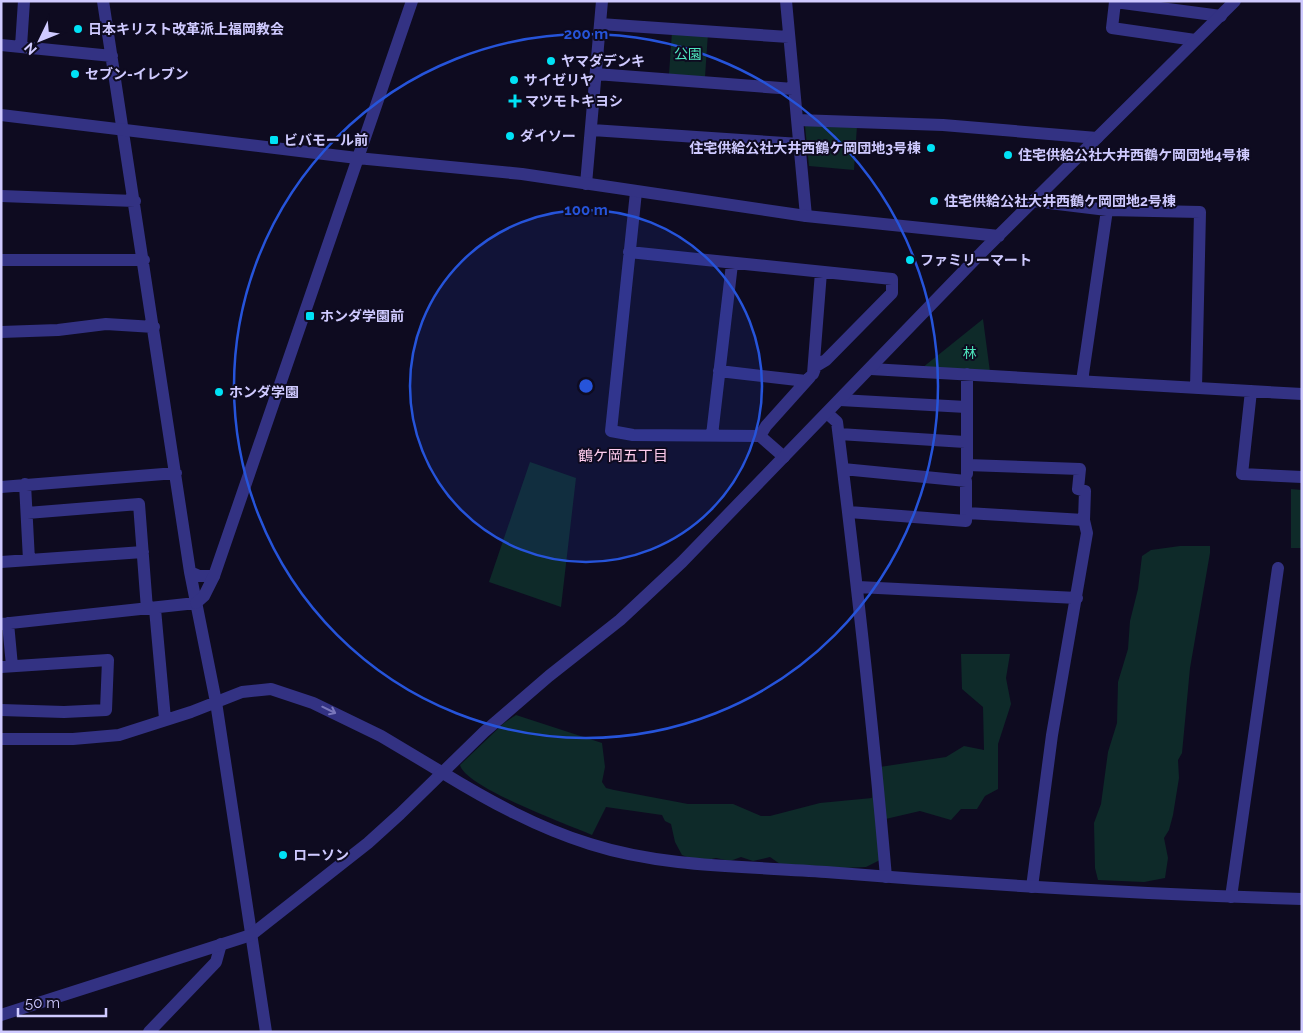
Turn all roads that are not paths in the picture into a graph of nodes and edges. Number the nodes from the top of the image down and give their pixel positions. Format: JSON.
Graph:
{"nodes":[{"id":1,"x":24,"y":1,"type":"edge"},
{"id":2,"x":103,"y":1,"type":"edge"},
{"id":3,"x":412,"y":1,"type":"edge"},
{"id":4,"x":602,"y":1,"type":"edge"},
{"id":5,"x":786,"y":1,"type":"edge"},
{"id":6,"x":1236,"y":1,"type":"edge"},
{"id":7,"x":1221,"y":16,"type":"junction"},
{"id":8,"x":600,"y":24,"type":"junction"},
{"id":9,"x":789,"y":37,"type":"junction"},
{"id":10,"x":1195,"y":40,"type":"junction"},
{"id":11,"x":1,"y":45,"type":"edge"},
{"id":12,"x":20,"y":46,"type":"junction"},
{"id":13,"x":112,"y":56,"type":"junction"},
{"id":14,"x":596,"y":74,"type":"junction"},
{"id":15,"x":792,"y":88,"type":"junction"},
{"id":16,"x":1,"y":115,"type":"edge"},
{"id":17,"x":797,"y":120,"type":"junction"},
{"id":18,"x":123,"y":130,"type":"junction"},
{"id":19,"x":592,"y":130,"type":"junction"},
{"id":20,"x":1097,"y":138,"type":"junction"},
{"id":21,"x":800,"y":144,"type":"junction"},
{"id":22,"x":357,"y":158,"type":"junction"},
{"id":23,"x":586,"y":184,"type":"junction"},
{"id":24,"x":636,"y":192,"type":"junction"},
{"id":25,"x":1,"y":196,"type":"edge"},
{"id":26,"x":135,"y":201,"type":"junction"},
{"id":27,"x":1033,"y":201,"type":"junction"},
{"id":28,"x":1107,"y":210,"type":"junction"},
{"id":29,"x":806,"y":216,"type":"junction"},
{"id":30,"x":999,"y":236,"type":"junction"},
{"id":31,"x":629,"y":252,"type":"junction"},
{"id":32,"x":1,"y":260,"type":"edge"},
{"id":33,"x":144,"y":260,"type":"junction"},
{"id":34,"x":732,"y":264,"type":"junction"},
{"id":35,"x":821,"y":272,"type":"junction"},
{"id":36,"x":154,"y":326,"type":"junction"},
{"id":37,"x":1,"y":332,"type":"edge"},
{"id":38,"x":871,"y":368,"type":"junction"},
{"id":39,"x":719,"y":371,"type":"junction"},
{"id":40,"x":967,"y":374,"type":"junction"},
{"id":41,"x":809,"y":378,"type":"junction"},
{"id":42,"x":1082,"y":381,"type":"junction"},
{"id":43,"x":1196,"y":388,"type":"junction"},
{"id":44,"x":1250,"y":391,"type":"junction"},
{"id":45,"x":1302,"y":394,"type":"edge"},
{"id":46,"x":840,"y":400,"type":"junction"},
{"id":47,"x":966,"y":407,"type":"junction"},
{"id":48,"x":827,"y":413,"type":"junction"},
{"id":49,"x":839,"y":434,"type":"junction"},
{"id":50,"x":712,"y":435,"type":"junction"},
{"id":51,"x":760,"y":436,"type":"junction"},
{"id":52,"x":965,"y":442,"type":"junction"},
{"id":53,"x":784,"y":457,"type":"junction"},
{"id":54,"x":967,"y":465,"type":"junction"},
{"id":55,"x":843,"y":469,"type":"junction"},
{"id":56,"x":176,"y":473,"type":"junction"},
{"id":57,"x":1302,"y":477,"type":"edge"},
{"id":58,"x":966,"y":481,"type":"junction"},
{"id":59,"x":26,"y":484,"type":"junction"},
{"id":60,"x":1,"y":486,"type":"edge"},
{"id":61,"x":849,"y":512,"type":"junction"},
{"id":62,"x":27,"y":513,"type":"junction"},
{"id":63,"x":967,"y":513,"type":"junction"},
{"id":64,"x":1084,"y":520,"type":"junction"},
{"id":65,"x":143,"y":552,"type":"junction"},
{"id":66,"x":29,"y":560,"type":"junction"},
{"id":67,"x":1,"y":562,"type":"edge"},
{"id":68,"x":1278,"y":568,"type":"dead end"},
{"id":69,"x":190,"y":572,"type":"junction"},
{"id":70,"x":214,"y":576,"type":"junction"},
{"id":71,"x":858,"y":587,"type":"junction"},
{"id":72,"x":1077,"y":598,"type":"junction"},
{"id":73,"x":196,"y":603,"type":"junction"},
{"id":74,"x":151,"y":609,"type":"junction"},
{"id":75,"x":5,"y":624,"type":"edge"},
{"id":76,"x":7,"y":667,"type":"edge"},
{"id":77,"x":216,"y":702,"type":"junction"},
{"id":78,"x":1,"y":710,"type":"edge"},
{"id":79,"x":166,"y":719,"type":"junction"},
{"id":80,"x":1,"y":739,"type":"edge"},
{"id":81,"x":443,"y":772,"type":"junction"},
{"id":82,"x":886,"y":877,"type":"junction"},
{"id":83,"x":1032,"y":887,"type":"junction"},
{"id":84,"x":1232,"y":897,"type":"junction"},
{"id":85,"x":1302,"y":899,"type":"edge"},
{"id":86,"x":251,"y":935,"type":"junction"},
{"id":87,"x":221,"y":944,"type":"junction"},
{"id":88,"x":1,"y":1015,"type":"edge"},
{"id":89,"x":148,"y":1032,"type":"edge"},
{"id":90,"x":266,"y":1032,"type":"edge"}],
"edges":[{"from":1,"to":12,"type":"street"},
{"from":2,"to":13,"type":"street"},
{"from":3,"to":22,"type":"street"},
{"from":4,"to":8,"type":"street"},
{"from":5,"to":9,"type":"street"},
{"from":6,"to":7,"type":"street"},
{"from":7,"to":10,"type":"street"},
{"from":7,"to":10,"type":"street"},
{"from":8,"to":9,"type":"street"},
{"from":8,"to":14,"type":"street"},
{"from":9,"to":15,"type":"street"},
{"from":10,"to":20,"type":"street"},
{"from":11,"to":12,"type":"street"},
{"from":12,"to":13,"type":"street"},
{"from":13,"to":18,"type":"street"},
{"from":14,"to":15,"type":"street"},
{"from":14,"to":19,"type":"street"},
{"from":15,"to":17,"type":"street"},
{"from":16,"to":18,"type":"street"},
{"from":17,"to":20,"type":"street"},
{"from":17,"to":21,"type":"street"},
{"from":18,"to":22,"type":"street"},
{"from":18,"to":26,"type":"street"},
{"from":19,"to":21,"type":"street"},
{"from":19,"to":23,"type":"street"},
{"from":20,"to":27,"type":"street"},
{"from":21,"to":29,"type":"street"},
{"from":22,"to":23,"type":"street"},
{"from":22,"to":70,"type":"street"},
{"from":23,"to":24,"type":"street"},
{"from":24,"to":29,"type":"street"},
{"from":24,"to":31,"type":"street"},
{"from":25,"to":26,"type":"street"},
{"from":26,"to":33,"type":"street"},
{"from":27,"to":28,"type":"street"},
{"from":27,"to":30,"type":"street"},
{"from":28,"to":42,"type":"street"},
{"from":28,"to":43,"type":"street"},
{"from":29,"to":30,"type":"street"},
{"from":30,"to":38,"type":"street"},
{"from":31,"to":34,"type":"street"},
{"from":31,"to":50,"type":"street"},
{"from":32,"to":33,"type":"street"},
{"from":33,"to":36,"type":"street"},
{"from":34,"to":35,"type":"street"},
{"from":34,"to":39,"type":"street"},
{"from":35,"to":41,"type":"street"},
{"from":35,"to":41,"type":"street"},
{"from":36,"to":37,"type":"street"},
{"from":36,"to":56,"type":"street"},
{"from":38,"to":40,"type":"street"},
{"from":38,"to":46,"type":"street"},
{"from":39,"to":41,"type":"street"},
{"from":39,"to":50,"type":"street"},
{"from":40,"to":42,"type":"street"},
{"from":40,"to":47,"type":"street"},
{"from":41,"to":51,"type":"street"},
{"from":42,"to":43,"type":"street"},
{"from":43,"to":44,"type":"street"},
{"from":44,"to":45,"type":"street"},
{"from":44,"to":57,"type":"street"},
{"from":46,"to":47,"type":"street"},
{"from":46,"to":48,"type":"street"},
{"from":47,"to":52,"type":"street"},
{"from":48,"to":49,"type":"street"},
{"from":48,"to":53,"type":"street"},
{"from":49,"to":52,"type":"street"},
{"from":49,"to":55,"type":"street"},
{"from":50,"to":51,"type":"street"},
{"from":51,"to":53,"type":"street"},
{"from":52,"to":54,"type":"street"},
{"from":53,"to":81,"type":"street"},
{"from":54,"to":58,"type":"street"},
{"from":54,"to":64,"type":"street"},
{"from":55,"to":58,"type":"street"},
{"from":55,"to":61,"type":"street"},
{"from":56,"to":59,"type":"street"},
{"from":56,"to":69,"type":"street"},
{"from":58,"to":63,"type":"street"},
{"from":59,"to":60,"type":"street"},
{"from":59,"to":62,"type":"street"},
{"from":61,"to":63,"type":"street"},
{"from":61,"to":71,"type":"street"},
{"from":62,"to":65,"type":"street"},
{"from":62,"to":66,"type":"street"},
{"from":63,"to":64,"type":"street"},
{"from":64,"to":72,"type":"street"},
{"from":65,"to":66,"type":"street"},
{"from":65,"to":74,"type":"street"},
{"from":66,"to":67,"type":"street"},
{"from":68,"to":84,"type":"street"},
{"from":69,"to":70,"type":"street"},
{"from":69,"to":73,"type":"street"},
{"from":70,"to":73,"type":"street"},
{"from":71,"to":72,"type":"street"},
{"from":71,"to":82,"type":"street"},
{"from":72,"to":83,"type":"street"},
{"from":73,"to":74,"type":"street"},
{"from":73,"to":77,"type":"street"},
{"from":74,"to":75,"type":"street"},
{"from":74,"to":79,"type":"street"},
{"from":75,"to":76,"type":"street"},
{"from":76,"to":78,"type":"street"},
{"from":77,"to":79,"type":"street"},
{"from":77,"to":81,"type":"street","one_way":true},
{"from":77,"to":86,"type":"street"},
{"from":79,"to":80,"type":"street"},
{"from":81,"to":82,"type":"street"},
{"from":81,"to":86,"type":"street"},
{"from":82,"to":83,"type":"street"},
{"from":83,"to":84,"type":"street"},
{"from":84,"to":85,"type":"street"},
{"from":86,"to":87,"type":"street"},
{"from":86,"to":90,"type":"street"},
{"from":87,"to":88,"type":"street"},
{"from":87,"to":89,"type":"street"}]}
